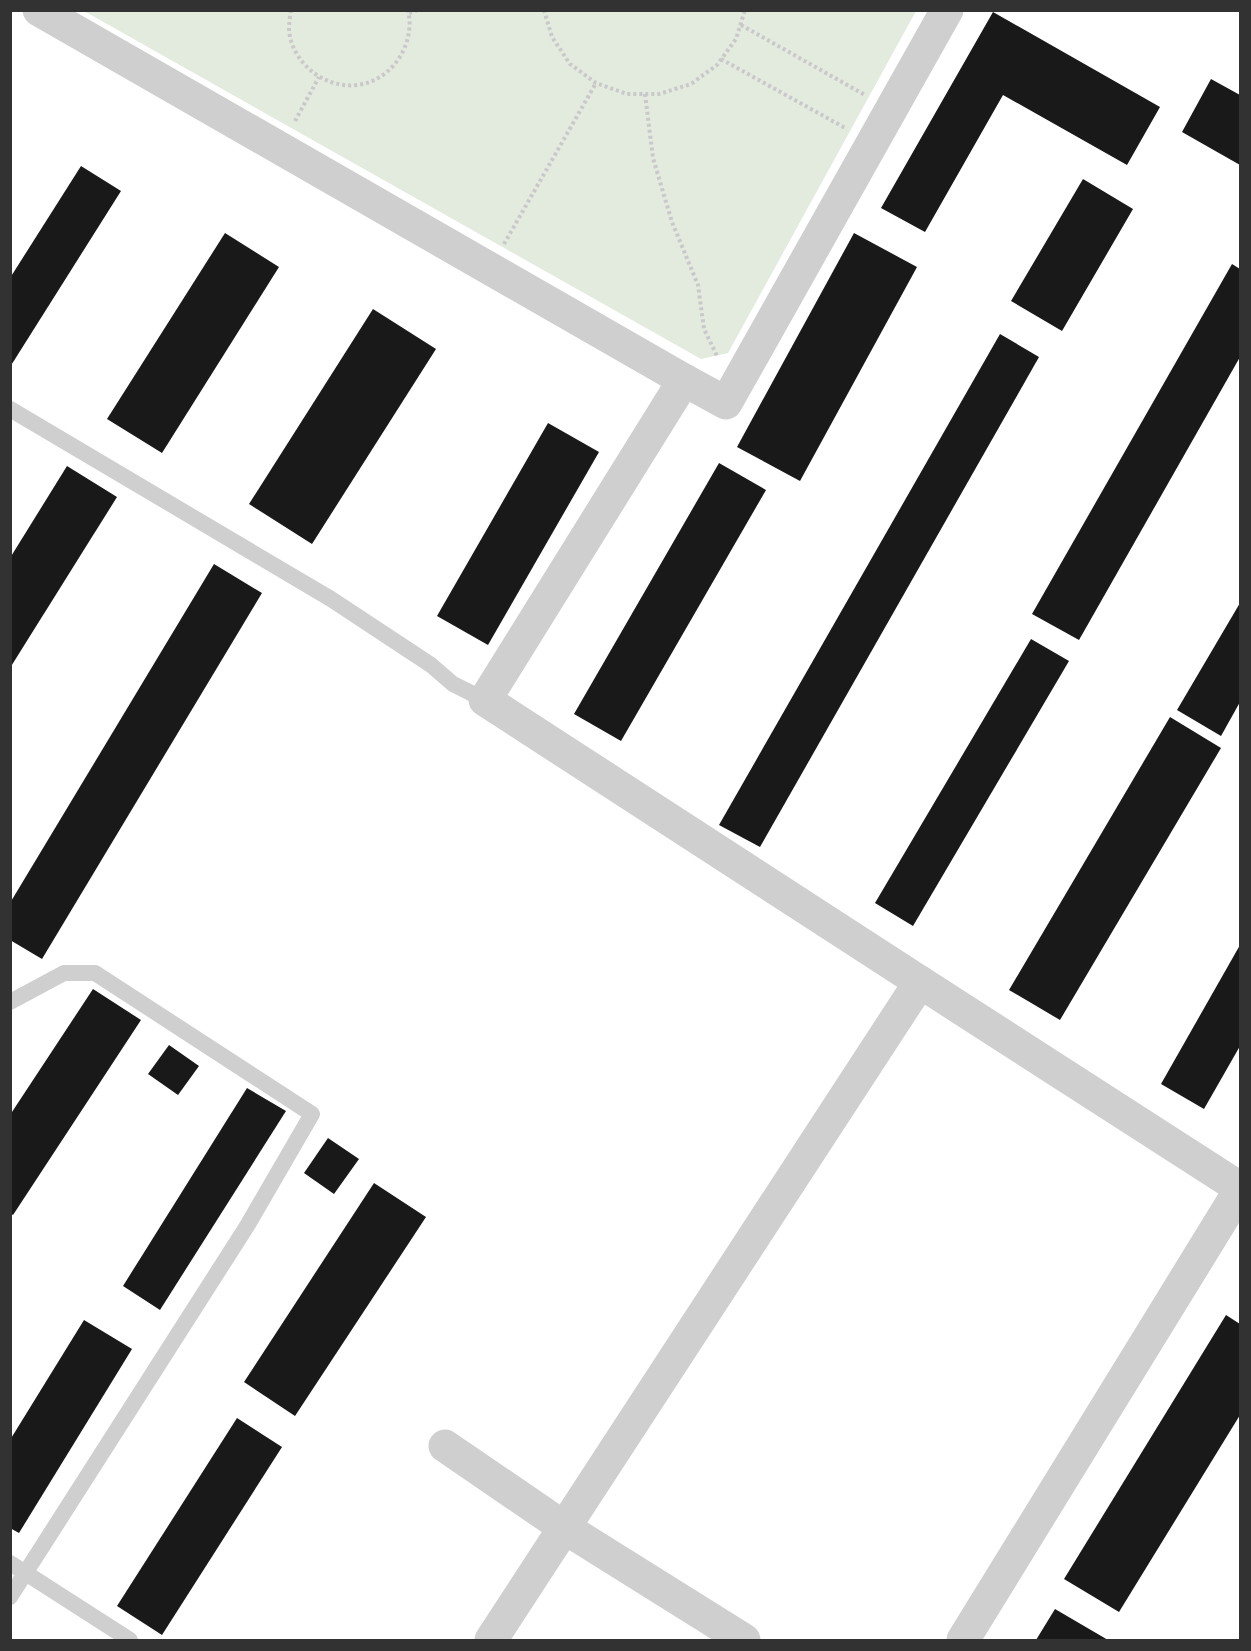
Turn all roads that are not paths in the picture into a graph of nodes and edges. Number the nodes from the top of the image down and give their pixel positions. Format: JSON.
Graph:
{"nodes":[{"id":1,"x":39,"y":10,"type":"edge"},
{"id":2,"x":947,"y":10,"type":"edge"},
{"id":3,"x":684,"y":380,"type":"junction"},
{"id":4,"x":10,"y":409,"type":"edge"},
{"id":5,"x":485,"y":700,"type":"junction"},
{"id":6,"x":920,"y":982,"type":"junction"},
{"id":7,"x":10,"y":1002,"type":"edge"},
{"id":8,"x":1240,"y":1189,"type":"edge"},
{"id":9,"x":445,"y":1446,"type":"dead end"},
{"id":10,"x":565,"y":1528,"type":"junction"},
{"id":11,"x":10,"y":1563,"type":"edge"},
{"id":12,"x":27,"y":1573,"type":"junction"},
{"id":13,"x":10,"y":1598,"type":"edge"},
{"id":14,"x":130,"y":1641,"type":"edge"},
{"id":15,"x":491,"y":1641,"type":"edge"},
{"id":16,"x":744,"y":1641,"type":"edge"},
{"id":17,"x":963,"y":1641,"type":"edge"}],
"edges":[{"from":1,"to":3,"type":"street"},
{"from":2,"to":3,"type":"street"},
{"from":3,"to":5,"type":"street"},
{"from":4,"to":5,"type":"lane"},
{"from":5,"to":6,"type":"street"},
{"from":6,"to":8,"type":"street"},
{"from":6,"to":10,"type":"street"},
{"from":7,"to":12,"type":"lane"},
{"from":8,"to":17,"type":"street"},
{"from":9,"to":10,"type":"street"},
{"from":10,"to":15,"type":"street"},
{"from":10,"to":16,"type":"street"},
{"from":11,"to":12,"type":"lane"},
{"from":12,"to":13,"type":"lane"},
{"from":12,"to":14,"type":"lane"}]}
